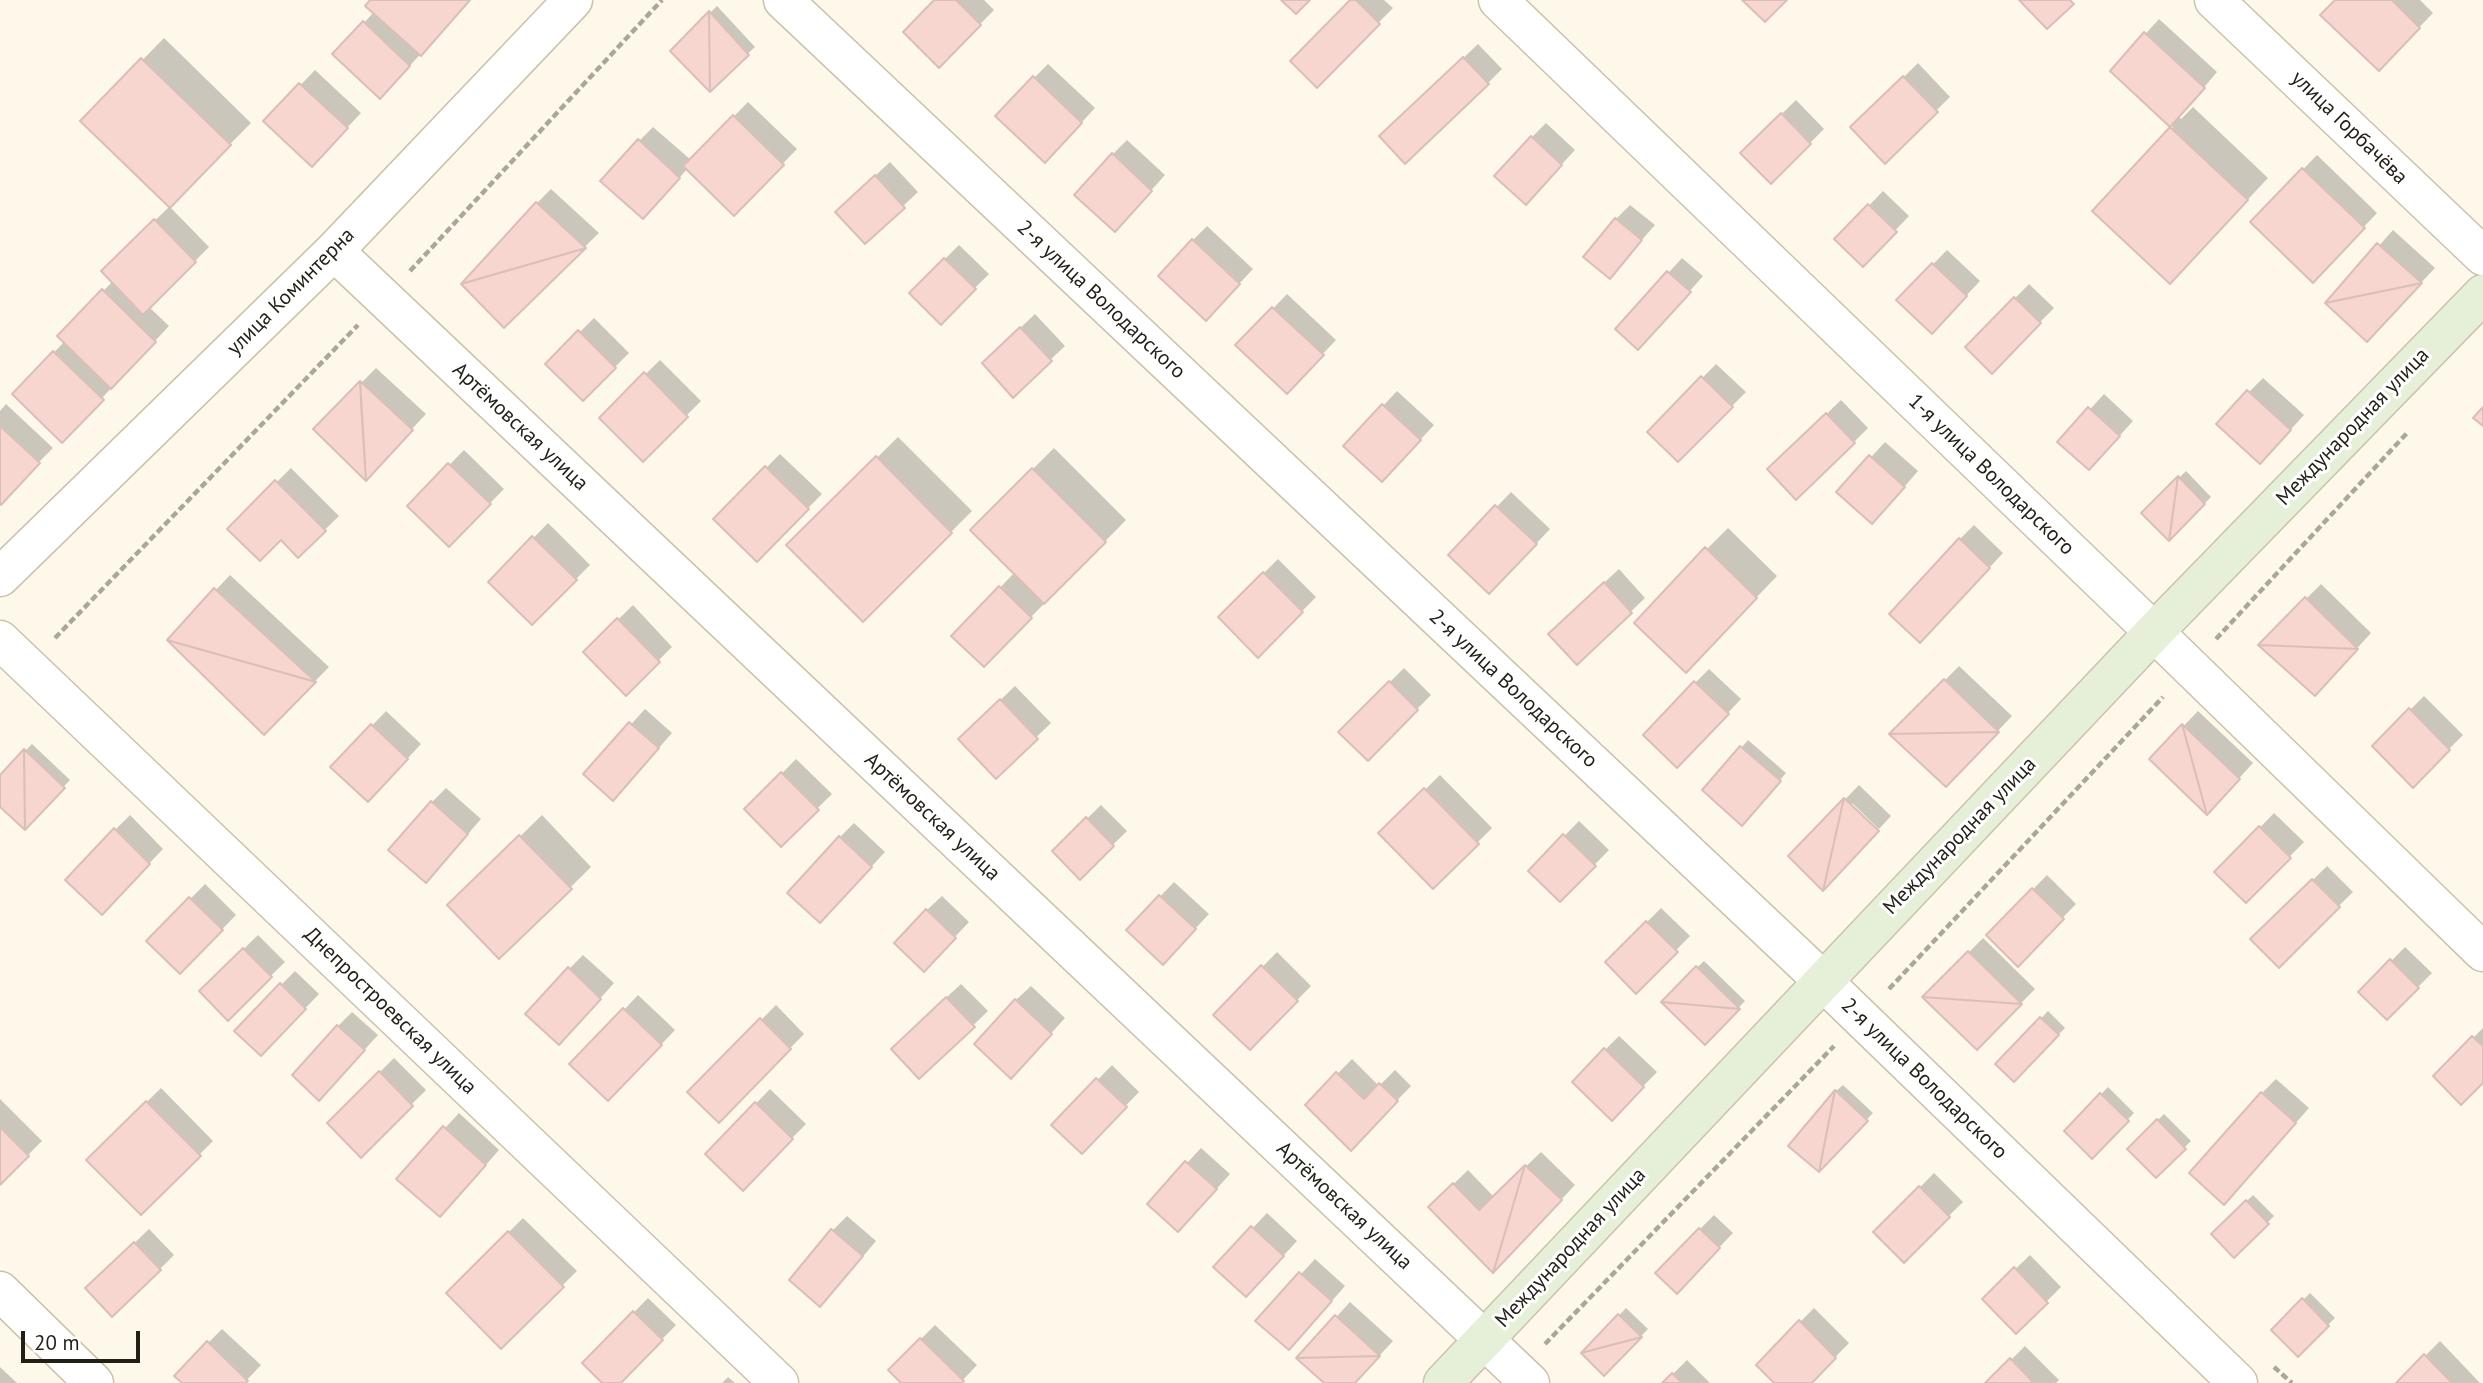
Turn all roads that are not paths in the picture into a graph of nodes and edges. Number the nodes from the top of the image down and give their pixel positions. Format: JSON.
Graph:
{"nodes":[{"id":1,"x":573,"y":0,"type":"edge"},
{"id":2,"x":783,"y":0,"type":"edge"},
{"id":3,"x":1498,"y":0,"type":"edge"},
{"id":4,"x":2214,"y":0,"type":"edge"},
{"id":5,"x":334,"y":251,"type":"junction"},
{"id":6,"x":2483,"y":256,"type":"edge"},
{"id":7,"x":2483,"y":294,"type":"edge"},
{"id":8,"x":0,"y":577,"type":"edge"},
{"id":9,"x":2154,"y":632,"type":"junction"},
{"id":10,"x":0,"y":640,"type":"edge"},
{"id":11,"x":2483,"y":952,"type":"edge"},
{"id":12,"x":1822,"y":981,"type":"junction"},
{"id":13,"x":0,"y":1291,"type":"edge"},
{"id":14,"x":1484,"y":1339,"type":"junction"},
{"id":15,"x":1524,"y":1377,"type":"edge"},
{"id":16,"x":94,"y":1383,"type":"edge"},
{"id":17,"x":779,"y":1383,"type":"edge"},
{"id":18,"x":1443,"y":1383,"type":"edge"},
{"id":19,"x":2238,"y":1383,"type":"edge"}],
"edges":[{"from":1,"to":5,"type":"street","name":"улица Коминтерна"},
{"from":2,"to":12,"type":"street","name":"2-я улица Володарского"},
{"from":3,"to":9,"type":"street","name":"1-я улица Володарского"},
{"from":4,"to":6,"type":"street","name":"улица Горбачёва"},
{"from":5,"to":8,"type":"street","name":"улица Коминтерна"},
{"from":5,"to":14,"type":"street","name":"Артёмовская улица"},
{"from":7,"to":9,"type":"main road","name":"Международная улица"},
{"from":9,"to":11,"type":"street","name":"1-я улица Володарского"},
{"from":9,"to":12,"type":"main road","name":"Международная улица"},
{"from":10,"to":17,"type":"street","name":"Днепростроевская улица"},
{"from":12,"to":14,"type":"main road","name":"Международная улица"},
{"from":12,"to":19,"type":"street","name":"2-я улица Володарского"},
{"from":13,"to":16,"type":"street"},
{"from":14,"to":15,"type":"street","name":"Артёмовская улица"},
{"from":14,"to":18,"type":"main road","name":"Международная улица"}]}
